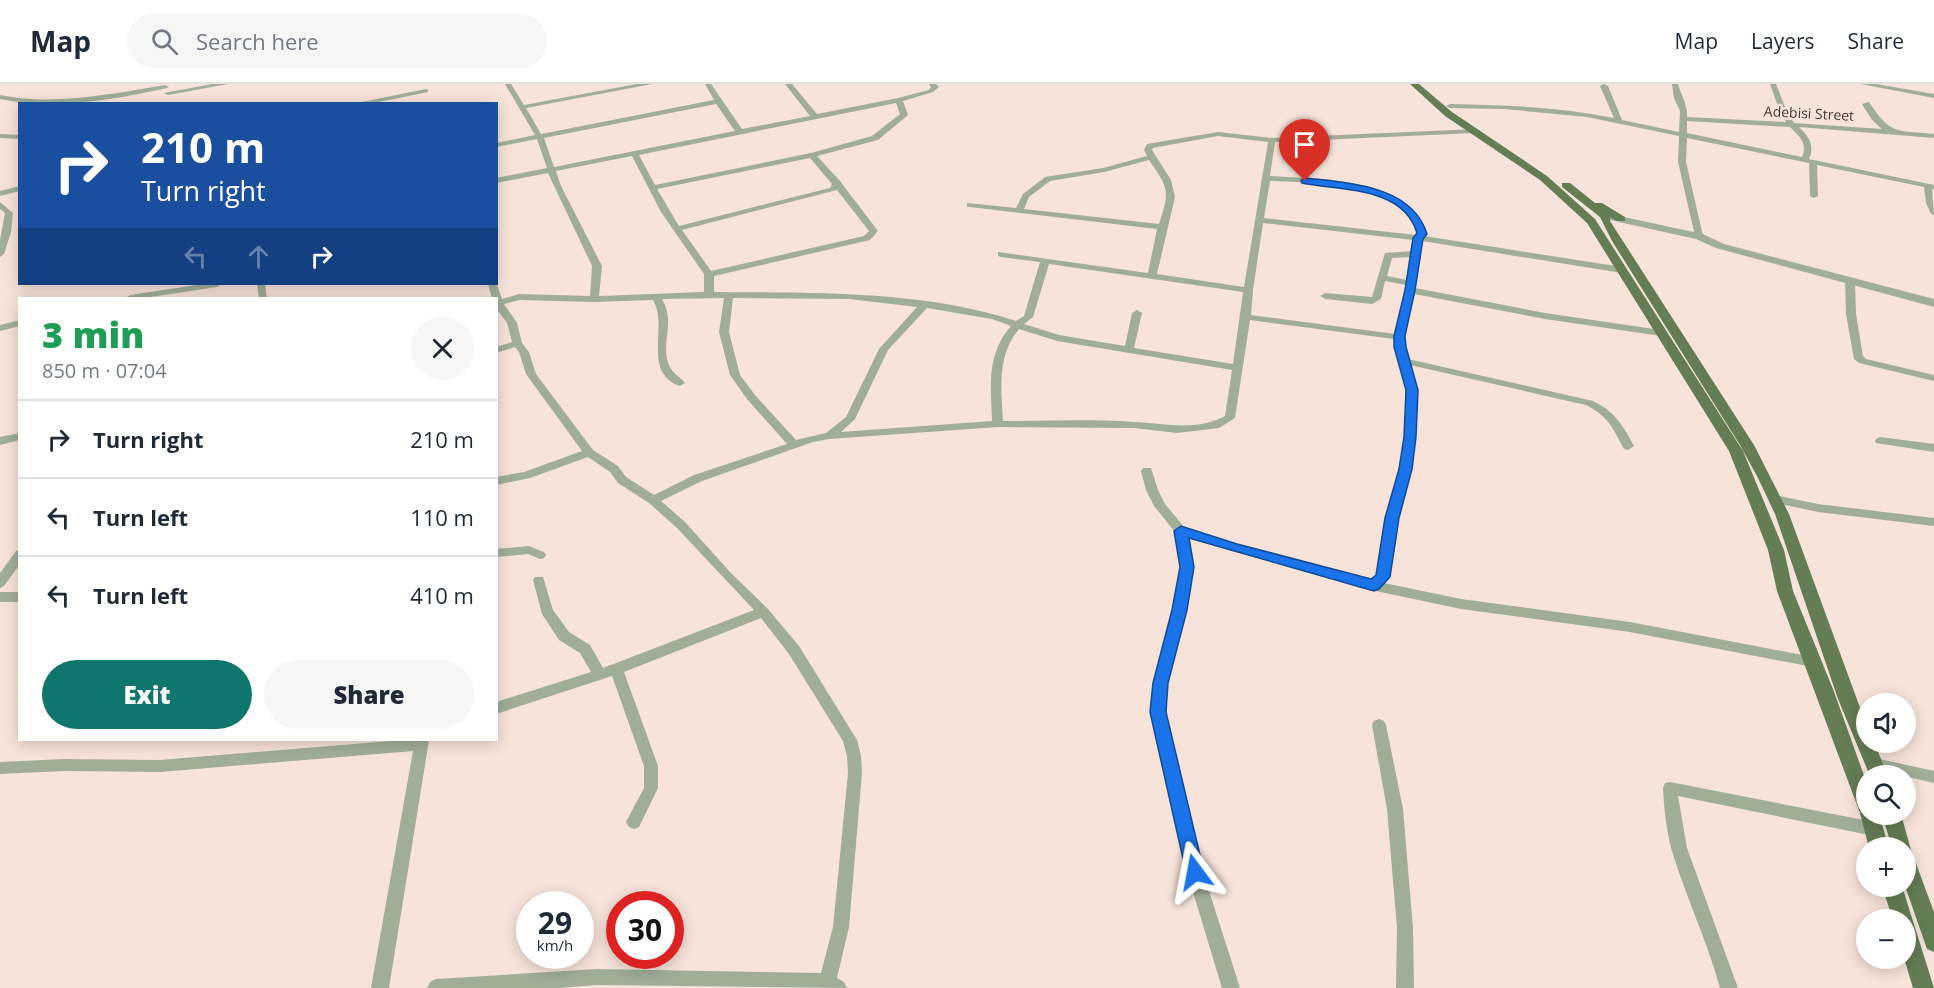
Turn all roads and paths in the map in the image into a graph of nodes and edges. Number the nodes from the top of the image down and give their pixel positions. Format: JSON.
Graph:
{"nodes":[{"id":1,"x":116,"y":84,"type":"edge"},
{"id":2,"x":225,"y":84,"type":"edge"},
{"id":3,"x":507,"y":84,"type":"edge"},
{"id":4,"x":592,"y":84,"type":"edge"},
{"id":5,"x":649,"y":84,"type":"edge"},
{"id":6,"x":708,"y":84,"type":"edge"},
{"id":7,"x":932,"y":84,"type":"edge"},
{"id":8,"x":1414,"y":84,"type":"edge"},
{"id":9,"x":1425,"y":84,"type":"edge"},
{"id":10,"x":1675,"y":84,"type":"edge"},
{"id":11,"x":1773,"y":84,"type":"edge"},
{"id":12,"x":1864,"y":84,"type":"edge"},
{"id":13,"x":792,"y":85,"type":"edge"},
{"id":14,"x":1604,"y":86,"type":"dead end"},
{"id":15,"x":166,"y":88,"type":"edge"},
{"id":16,"x":426,"y":91,"type":"edge"},
{"id":17,"x":596,"y":92,"type":"junction"},
{"id":18,"x":114,"y":95,"type":"junction"},
{"id":19,"x":1934,"y":96,"type":"edge"},
{"id":20,"x":0,"y":97,"type":"edge"},
{"id":21,"x":11,"y":100,"type":"junction"},
{"id":22,"x":719,"y":100,"type":"junction"},
{"id":23,"x":900,"y":100,"type":"junction"},
{"id":24,"x":366,"y":102,"type":"edge"},
{"id":25,"x":1866,"y":104,"type":"dead end"},
{"id":26,"x":0,"y":106,"type":"edge"},
{"id":27,"x":522,"y":107,"type":"junction"},
{"id":28,"x":1453,"y":111,"type":"junction"},
{"id":29,"x":815,"y":117,"type":"junction"},
{"id":30,"x":1683,"y":119,"type":"junction"},
{"id":31,"x":1619,"y":121,"type":"junction"},
{"id":32,"x":1791,"y":124,"type":"junction"},
{"id":33,"x":1474,"y":131,"type":"junction"},
{"id":34,"x":740,"y":132,"type":"junction"},
{"id":35,"x":1890,"y":132,"type":"junction"},
{"id":36,"x":1683,"y":134,"type":"junction"},
{"id":37,"x":0,"y":136,"type":"edge"},
{"id":38,"x":1934,"y":136,"type":"edge"},
{"id":39,"x":18,"y":137,"type":"edge"},
{"id":40,"x":540,"y":138,"type":"junction"},
{"id":41,"x":1272,"y":140,"type":"junction"},
{"id":42,"x":498,"y":145,"type":"edge"},
{"id":43,"x":634,"y":153,"type":"junction"},
{"id":44,"x":812,"y":155,"type":"junction"},
{"id":45,"x":1151,"y":157,"type":"junction"},
{"id":46,"x":1809,"y":161,"type":"junction"},
{"id":47,"x":553,"y":170,"type":"junction"},
{"id":48,"x":1265,"y":178,"type":"junction"},
{"id":49,"x":498,"y":181,"type":"edge"},
{"id":50,"x":837,"y":183,"type":"junction"},
{"id":51,"x":1931,"y":187,"type":"edge"},
{"id":52,"x":652,"y":188,"type":"junction"},
{"id":53,"x":18,"y":189,"type":"edge"},
{"id":54,"x":1575,"y":191,"type":"junction"},
{"id":55,"x":0,"y":194,"type":"edge"},
{"id":56,"x":1814,"y":196,"type":"dead end"},
{"id":57,"x":0,"y":204,"type":"edge"},
{"id":58,"x":970,"y":205,"type":"dead end"},
{"id":59,"x":1019,"y":210,"type":"junction"},
{"id":60,"x":1934,"y":212,"type":"edge"},
{"id":61,"x":1585,"y":215,"type":"junction"},
{"id":62,"x":1605,"y":219,"type":"junction"},
{"id":63,"x":1626,"y":219,"type":"junction"},
{"id":64,"x":1259,"y":220,"type":"junction"},
{"id":65,"x":1162,"y":227,"type":"junction"},
{"id":66,"x":677,"y":230,"type":"junction"},
{"id":67,"x":1699,"y":236,"type":"junction"},
{"id":68,"x":1418,"y":238,"type":"junction"},
{"id":69,"x":0,"y":254,"type":"edge"},
{"id":70,"x":1001,"y":254,"type":"dead end"},
{"id":71,"x":1415,"y":254,"type":"junction"},
{"id":72,"x":1045,"y":262,"type":"junction"},
{"id":73,"x":1622,"y":270,"type":"junction"},
{"id":74,"x":709,"y":274,"type":"junction"},
{"id":75,"x":1152,"y":275,"type":"junction"},
{"id":76,"x":1383,"y":278,"type":"junction"},
{"id":77,"x":1850,"y":281,"type":"junction"},
{"id":78,"x":212,"y":285,"type":"edge"},
{"id":79,"x":1411,"y":286,"type":"junction"},
{"id":80,"x":1248,"y":290,"type":"junction"},
{"id":81,"x":729,"y":295,"type":"junction"},
{"id":82,"x":710,"y":296,"type":"junction"},
{"id":83,"x":1325,"y":296,"type":"dead end"},
{"id":84,"x":148,"y":297,"type":"edge"},
{"id":85,"x":656,"y":297,"type":"junction"},
{"id":86,"x":594,"y":299,"type":"junction"},
{"id":87,"x":498,"y":303,"type":"joint"},
{"id":88,"x":1934,"y":303,"type":"edge"},
{"id":89,"x":925,"y":304,"type":"junction"},
{"id":90,"x":1137,"y":313,"type":"dead end"},
{"id":91,"x":1246,"y":317,"type":"junction"},
{"id":92,"x":18,"y":324,"type":"edge"},
{"id":93,"x":1018,"y":324,"type":"junction"},
{"id":94,"x":0,"y":328,"type":"edge"},
{"id":95,"x":1661,"y":333,"type":"junction"},
{"id":96,"x":1399,"y":336,"type":"junction"},
{"id":97,"x":518,"y":343,"type":"junction"},
{"id":98,"x":498,"y":349,"type":"edge"},
{"id":99,"x":1129,"y":350,"type":"junction"},
{"id":100,"x":1405,"y":361,"type":"junction"},
{"id":101,"x":1237,"y":368,"type":"junction"},
{"id":102,"x":1934,"y":378,"type":"edge"},
{"id":103,"x":680,"y":383,"type":"dead end"},
{"id":104,"x":998,"y":424,"type":"junction"},
{"id":105,"x":18,"y":436,"type":"edge"},
{"id":106,"x":829,"y":436,"type":"junction"},
{"id":107,"x":0,"y":441,"type":"edge"},
{"id":108,"x":1880,"y":441,"type":"dead end"},
{"id":109,"x":794,"y":444,"type":"junction"},
{"id":110,"x":1628,"y":446,"type":"dead end"},
{"id":111,"x":1934,"y":447,"type":"edge"},
{"id":112,"x":589,"y":453,"type":"junction"},
{"id":113,"x":1147,"y":471,"type":"dead end"},
{"id":114,"x":498,"y":481,"type":"edge"},
{"id":115,"x":1775,"y":499,"type":"junction"},
{"id":116,"x":653,"y":500,"type":"junction"},
{"id":117,"x":1934,"y":522,"type":"edge"},
{"id":118,"x":1181,"y":531,"type":"junction"},
{"id":119,"x":498,"y":553,"type":"edge"},
{"id":120,"x":540,"y":555,"type":"dead end"},
{"id":121,"x":18,"y":557,"type":"edge"},
{"id":122,"x":539,"y":580,"type":"dead end"},
{"id":123,"x":0,"y":583,"type":"edge"},
{"id":124,"x":1374,"y":585,"type":"junction"},
{"id":125,"x":0,"y":597,"type":"edge"},
{"id":126,"x":18,"y":597,"type":"edge"},
{"id":127,"x":763,"y":612,"type":"junction"},
{"id":128,"x":1813,"y":662,"type":"junction"},
{"id":129,"x":616,"y":669,"type":"junction"},
{"id":130,"x":600,"y":674,"type":"junction"},
{"id":131,"x":498,"y":707,"type":"edge"},
{"id":132,"x":1378,"y":725,"type":"dead end"},
{"id":133,"x":421,"y":742,"type":"edge"},
{"id":134,"x":1875,"y":765,"type":"edge"},
{"id":135,"x":0,"y":768,"type":"edge"},
{"id":136,"x":1916,"y":775,"type":"edge"},
{"id":137,"x":1934,"y":777,"type":"edge"},
{"id":138,"x":1856,"y":779,"type":"edge"},
{"id":139,"x":1856,"y":819,"type":"edge"},
{"id":140,"x":634,"y":822,"type":"dead end"},
{"id":141,"x":1916,"y":889,"type":"edge"},
{"id":142,"x":1934,"y":942,"type":"edge"},
{"id":143,"x":1916,"y":962,"type":"edge"},
{"id":144,"x":830,"y":986,"type":"edge"},
{"id":145,"x":380,"y":988,"type":"edge"},
{"id":146,"x":436,"y":988,"type":"edge"},
{"id":147,"x":1231,"y":988,"type":"edge"},
{"id":148,"x":1405,"y":988,"type":"edge"},
{"id":149,"x":1729,"y":988,"type":"edge"},
{"id":150,"x":1924,"y":988,"type":"edge"}],
"edges":[{"from":1,"to":18,"type":"street"},
{"from":2,"to":15,"type":"street"},
{"from":3,"to":27,"type":"street"},
{"from":4,"to":17,"type":"street"},
{"from":5,"to":17,"type":"street"},
{"from":6,"to":22,"type":"street"},
{"from":7,"to":23,"type":"street"},
{"from":8,"to":28,"type":"main road"},
{"from":9,"to":28,"type":"main road"},
{"from":10,"to":30,"type":"street"},
{"from":11,"to":32,"type":"street"},
{"from":12,"to":19,"type":"street"},
{"from":13,"to":29,"type":"street"},
{"from":14,"to":31,"type":"street"},
{"from":15,"to":18,"type":"street"},
{"from":16,"to":24,"type":"street"},
{"from":17,"to":27,"type":"street"},
{"from":18,"to":21,"type":"street"},
{"from":20,"to":21,"type":"street"},
{"from":21,"to":26,"type":"street"},
{"from":22,"to":34,"type":"street"},
{"from":22,"to":40,"type":"street"},
{"from":23,"to":29,"type":"street"},
{"from":23,"to":44,"type":"street"},
{"from":25,"to":35,"type":"street"},
{"from":27,"to":40,"type":"street"},
{"from":28,"to":31,"type":"street"},
{"from":28,"to":33,"type":"main road"},
{"from":28,"to":54,"type":"main road"},
{"from":29,"to":34,"type":"street"},
{"from":30,"to":32,"type":"street","name":"Adebisi Street"},
{"from":30,"to":36,"type":"street"},
{"from":31,"to":36,"type":"street"},
{"from":32,"to":35,"type":"street","name":"Adebisi Street"},
{"from":32,"to":46,"type":"street"},
{"from":33,"to":41,"type":"street"},
{"from":33,"to":61,"type":"main road"},
{"from":34,"to":43,"type":"street"},
{"from":35,"to":38,"type":"street","name":"Adebisi Street"},
{"from":36,"to":46,"type":"street"},
{"from":36,"to":67,"type":"street"},
{"from":37,"to":39,"type":"street"},
{"from":40,"to":42,"type":"street"},
{"from":40,"to":47,"type":"street"},
{"from":41,"to":45,"type":"street"},
{"from":41,"to":48,"type":"street"},
{"from":43,"to":47,"type":"street"},
{"from":43,"to":52,"type":"street"},
{"from":44,"to":50,"type":"street"},
{"from":44,"to":52,"type":"street"},
{"from":45,"to":59,"type":"street"},
{"from":45,"to":65,"type":"street"},
{"from":46,"to":51,"type":"street"},
{"from":46,"to":56,"type":"street"},
{"from":47,"to":49,"type":"street"},
{"from":47,"to":86,"type":"street"},
{"from":48,"to":64,"type":"street"},
{"from":48,"to":68,"type":"street"},
{"from":50,"to":66,"type":"street"},
{"from":50,"to":74,"type":"street"},
{"from":51,"to":60,"type":"street"},
{"from":52,"to":66,"type":"street"},
{"from":53,"to":55,"type":"street"},
{"from":54,"to":62,"type":"main road"},
{"from":54,"to":63,"type":"main road"},
{"from":57,"to":69,"type":"street"},
{"from":58,"to":59,"type":"street"},
{"from":59,"to":65,"type":"street"},
{"from":61,"to":62,"type":"street"},
{"from":61,"to":73,"type":"main road"},
{"from":62,"to":63,"type":"street"},
{"from":62,"to":115,"type":"main road"},
{"from":63,"to":67,"type":"street"},
{"from":64,"to":68,"type":"street"},
{"from":64,"to":80,"type":"street"},
{"from":65,"to":75,"type":"street"},
{"from":66,"to":74,"type":"street"},
{"from":67,"to":77,"type":"street"},
{"from":68,"to":71,"type":"street"},
{"from":68,"to":73,"type":"street"},
{"from":70,"to":72,"type":"street"},
{"from":71,"to":76,"type":"street"},
{"from":71,"to":79,"type":"street"},
{"from":72,"to":75,"type":"street"},
{"from":72,"to":93,"type":"street"},
{"from":73,"to":95,"type":"main road"},
{"from":74,"to":82,"type":"street"},
{"from":75,"to":80,"type":"street"},
{"from":76,"to":79,"type":"street"},
{"from":76,"to":83,"type":"street"},
{"from":77,"to":88,"type":"street"},
{"from":77,"to":102,"type":"street"},
{"from":78,"to":84,"type":"street"},
{"from":79,"to":95,"type":"street"},
{"from":79,"to":96,"type":"street"},
{"from":80,"to":91,"type":"street"},
{"from":81,"to":82,"type":"street"},
{"from":81,"to":89,"type":"street"},
{"from":81,"to":109,"type":"street"},
{"from":82,"to":85,"type":"street"},
{"from":85,"to":86,"type":"street"},
{"from":85,"to":103,"type":"street"},
{"from":86,"to":87,"type":"street"},
{"from":87,"to":97,"type":"street"},
{"from":89,"to":93,"type":"street"},
{"from":89,"to":106,"type":"street"},
{"from":90,"to":99,"type":"street"},
{"from":91,"to":96,"type":"street"},
{"from":91,"to":101,"type":"street"},
{"from":92,"to":94,"type":"street"},
{"from":93,"to":99,"type":"street"},
{"from":93,"to":104,"type":"street"},
{"from":95,"to":128,"type":"main road"},
{"from":96,"to":100,"type":"street"},
{"from":97,"to":98,"type":"street"},
{"from":97,"to":112,"type":"street"},
{"from":99,"to":101,"type":"street"},
{"from":100,"to":110,"type":"street"},
{"from":100,"to":124,"type":"street"},
{"from":101,"to":104,"type":"street"},
{"from":104,"to":106,"type":"street"},
{"from":105,"to":107,"type":"street"},
{"from":106,"to":109,"type":"street"},
{"from":108,"to":111,"type":"street"},
{"from":109,"to":116,"type":"street"},
{"from":112,"to":114,"type":"street"},
{"from":112,"to":116,"type":"street"},
{"from":113,"to":118,"type":"street"},
{"from":115,"to":117,"type":"street"},
{"from":115,"to":134,"type":"main road"},
{"from":116,"to":127,"type":"street"},
{"from":118,"to":124,"type":"street"},
{"from":118,"to":147,"type":"street"},
{"from":119,"to":120,"type":"street"},
{"from":121,"to":123,"type":"street"},
{"from":122,"to":130,"type":"street"},
{"from":124,"to":128,"type":"street"},
{"from":125,"to":126,"type":"street"},
{"from":127,"to":129,"type":"street"},
{"from":127,"to":144,"type":"street"},
{"from":128,"to":138,"type":"main road"},
{"from":129,"to":130,"type":"street"},
{"from":129,"to":140,"type":"street"},
{"from":130,"to":131,"type":"street"},
{"from":132,"to":148,"type":"street"},
{"from":133,"to":135,"type":"street"},
{"from":133,"to":145,"type":"street"},
{"from":136,"to":137,"type":"street"},
{"from":139,"to":149,"type":"street"},
{"from":141,"to":142,"type":"main road"},
{"from":143,"to":150,"type":"main road"},
{"from":144,"to":146,"type":"street"}]}
